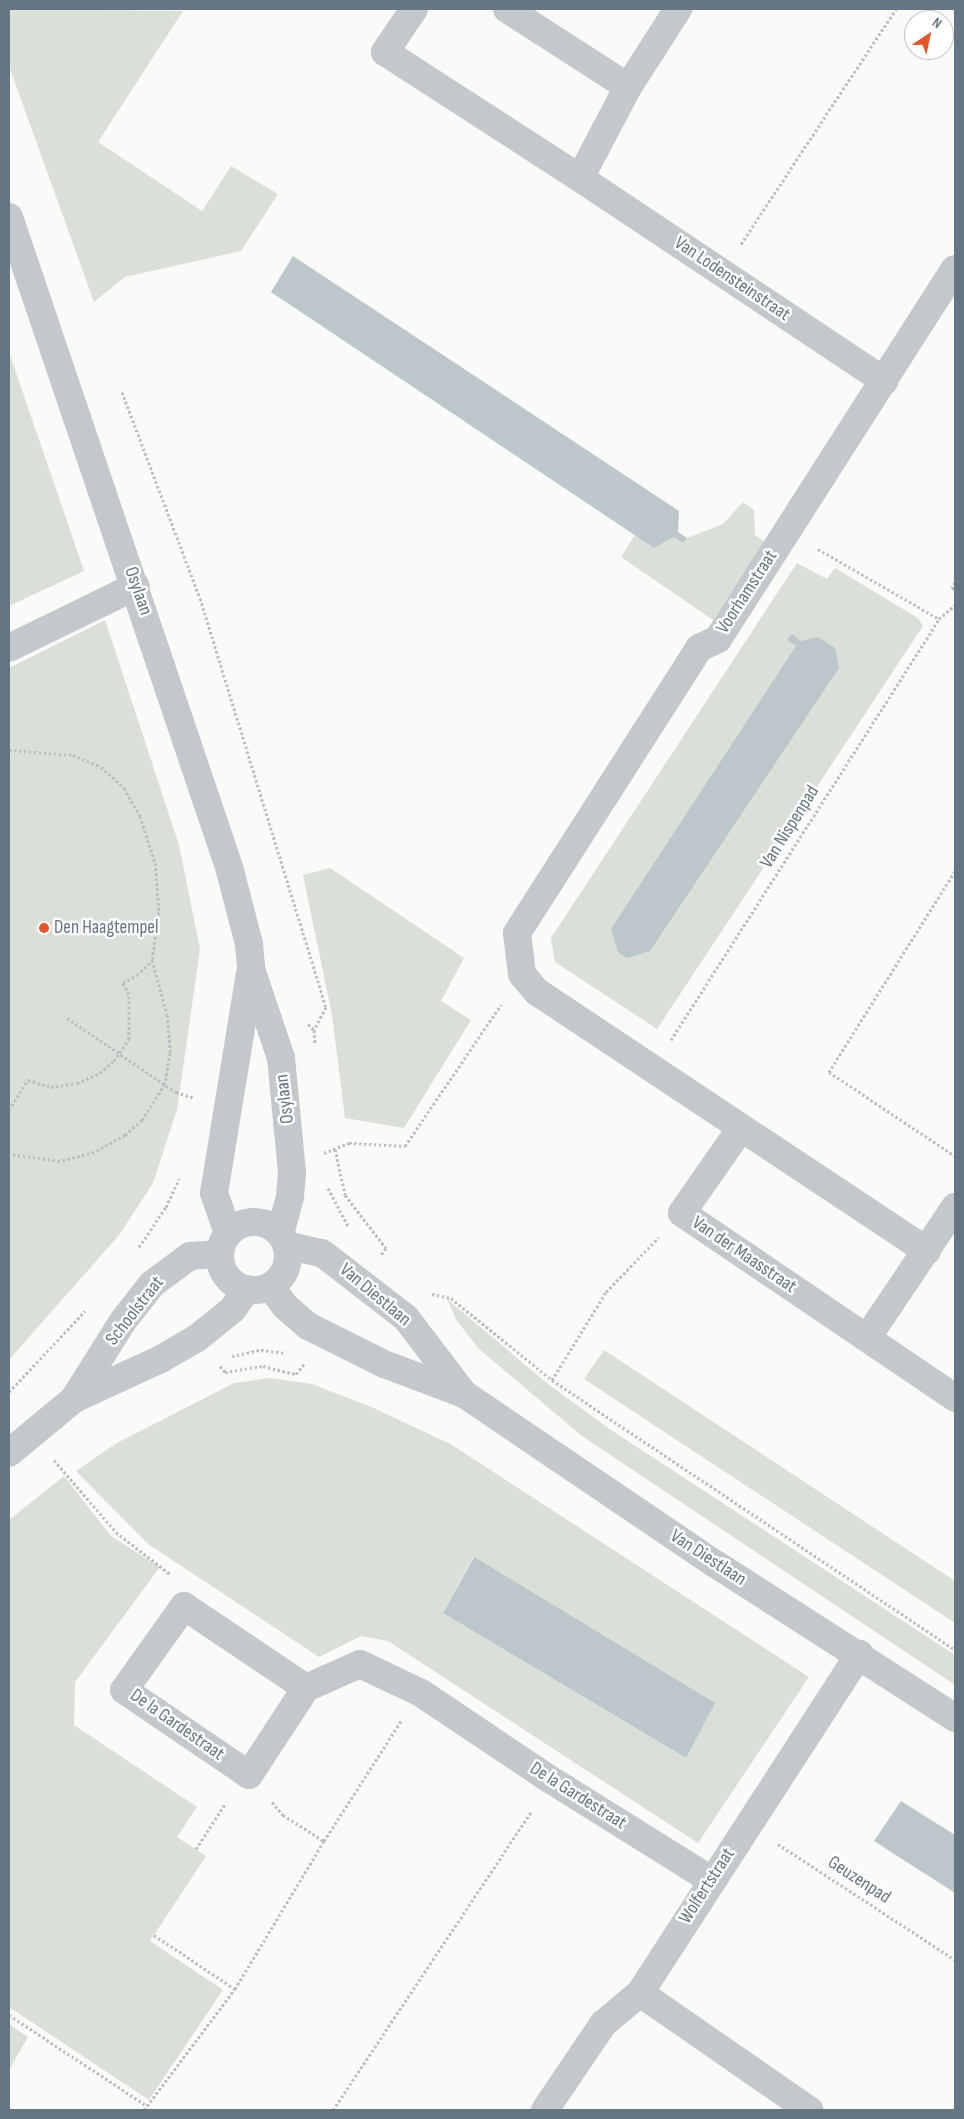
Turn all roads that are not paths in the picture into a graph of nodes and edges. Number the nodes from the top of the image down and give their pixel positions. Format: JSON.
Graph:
{"nodes":[{"id":1,"x":414,"y":9,"type":"edge"},
{"id":2,"x":507,"y":9,"type":"edge"},
{"id":3,"x":678,"y":9,"type":"edge"},
{"id":4,"x":628,"y":87,"type":"junction"},
{"id":5,"x":580,"y":178,"type":"junction"},
{"id":6,"x":9,"y":217,"type":"edge"},
{"id":7,"x":955,"y":269,"type":"edge"},
{"id":8,"x":884,"y":381,"type":"junction"},
{"id":9,"x":136,"y":586,"type":"junction"},
{"id":10,"x":9,"y":648,"type":"edge"},
{"id":11,"x":251,"y":969,"type":"junction"},
{"id":12,"x":741,"y":1128,"type":"junction"},
{"id":13,"x":955,"y":1207,"type":"edge"},
{"id":14,"x":283,"y":1239,"type":"junction"},
{"id":15,"x":224,"y":1243,"type":"junction"},
{"id":16,"x":927,"y":1252,"type":"junction"},
{"id":17,"x":258,"y":1288,"type":"junction"},
{"id":18,"x":867,"y":1338,"type":"junction"},
{"id":19,"x":464,"y":1394,"type":"junction"},
{"id":20,"x":955,"y":1398,"type":"edge"},
{"id":21,"x":74,"y":1399,"type":"junction"},
{"id":22,"x":9,"y":1453,"type":"edge"},
{"id":23,"x":860,"y":1654,"type":"junction"},
{"id":24,"x":306,"y":1688,"type":"junction"},
{"id":25,"x":955,"y":1718,"type":"edge"},
{"id":26,"x":711,"y":1880,"type":"junction"},
{"id":27,"x":640,"y":1993,"type":"junction"},
{"id":28,"x":545,"y":2110,"type":"edge"},
{"id":29,"x":809,"y":2110,"type":"edge"}],
"edges":[{"from":1,"to":5,"type":"street","name":"Van Lodensteinstraat"},
{"from":2,"to":4,"type":"street"},
{"from":3,"to":4,"type":"street"},
{"from":4,"to":5,"type":"street"},
{"from":5,"to":8,"type":"street","name":"Van Lodensteinstraat"},
{"from":6,"to":9,"type":"street","name":"Osylaan"},
{"from":7,"to":8,"type":"street","name":"Voorhamstraat"},
{"from":8,"to":12,"type":"street","name":"Voorhamstraat"},
{"from":9,"to":10,"type":"street"},
{"from":9,"to":11,"type":"street","name":"Osylaan"},
{"from":11,"to":14,"type":"street","name":"Osylaan"},
{"from":11,"to":15,"type":"street","name":"Osylaan"},
{"from":12,"to":16,"type":"street"},
{"from":12,"to":18,"type":"street","name":"Van der Maasstraat"},
{"from":13,"to":16,"type":"street"},
{"from":14,"to":15,"type":"street"},
{"from":14,"to":17,"type":"street"},
{"from":14,"to":19,"type":"street","name":"Van Diestlaan"},
{"from":15,"to":17,"type":"street"},
{"from":15,"to":21,"type":"street","name":"Schoolstraat"},
{"from":16,"to":18,"type":"street"},
{"from":17,"to":19,"type":"street","name":"Van Diestlaan"},
{"from":17,"to":21,"type":"street","name":"Schoolstraat"},
{"from":18,"to":20,"type":"street","name":"Van der Maasstraat"},
{"from":19,"to":23,"type":"street","name":"Van Diestlaan"},
{"from":21,"to":22,"type":"street","name":"Schoolstraat"},
{"from":23,"to":25,"type":"street","name":"Van Diestlaan"},
{"from":23,"to":26,"type":"street","name":"Wolfertstraat"},
{"from":24,"to":24,"type":"street","name":"De la Gardestraat"},
{"from":24,"to":26,"type":"street","name":"De la Gardestraat"},
{"from":26,"to":27,"type":"street","name":"Wolfertstraat"},
{"from":27,"to":28,"type":"street","name":"Wolfertstraat"},
{"from":27,"to":29,"type":"street"}]}
